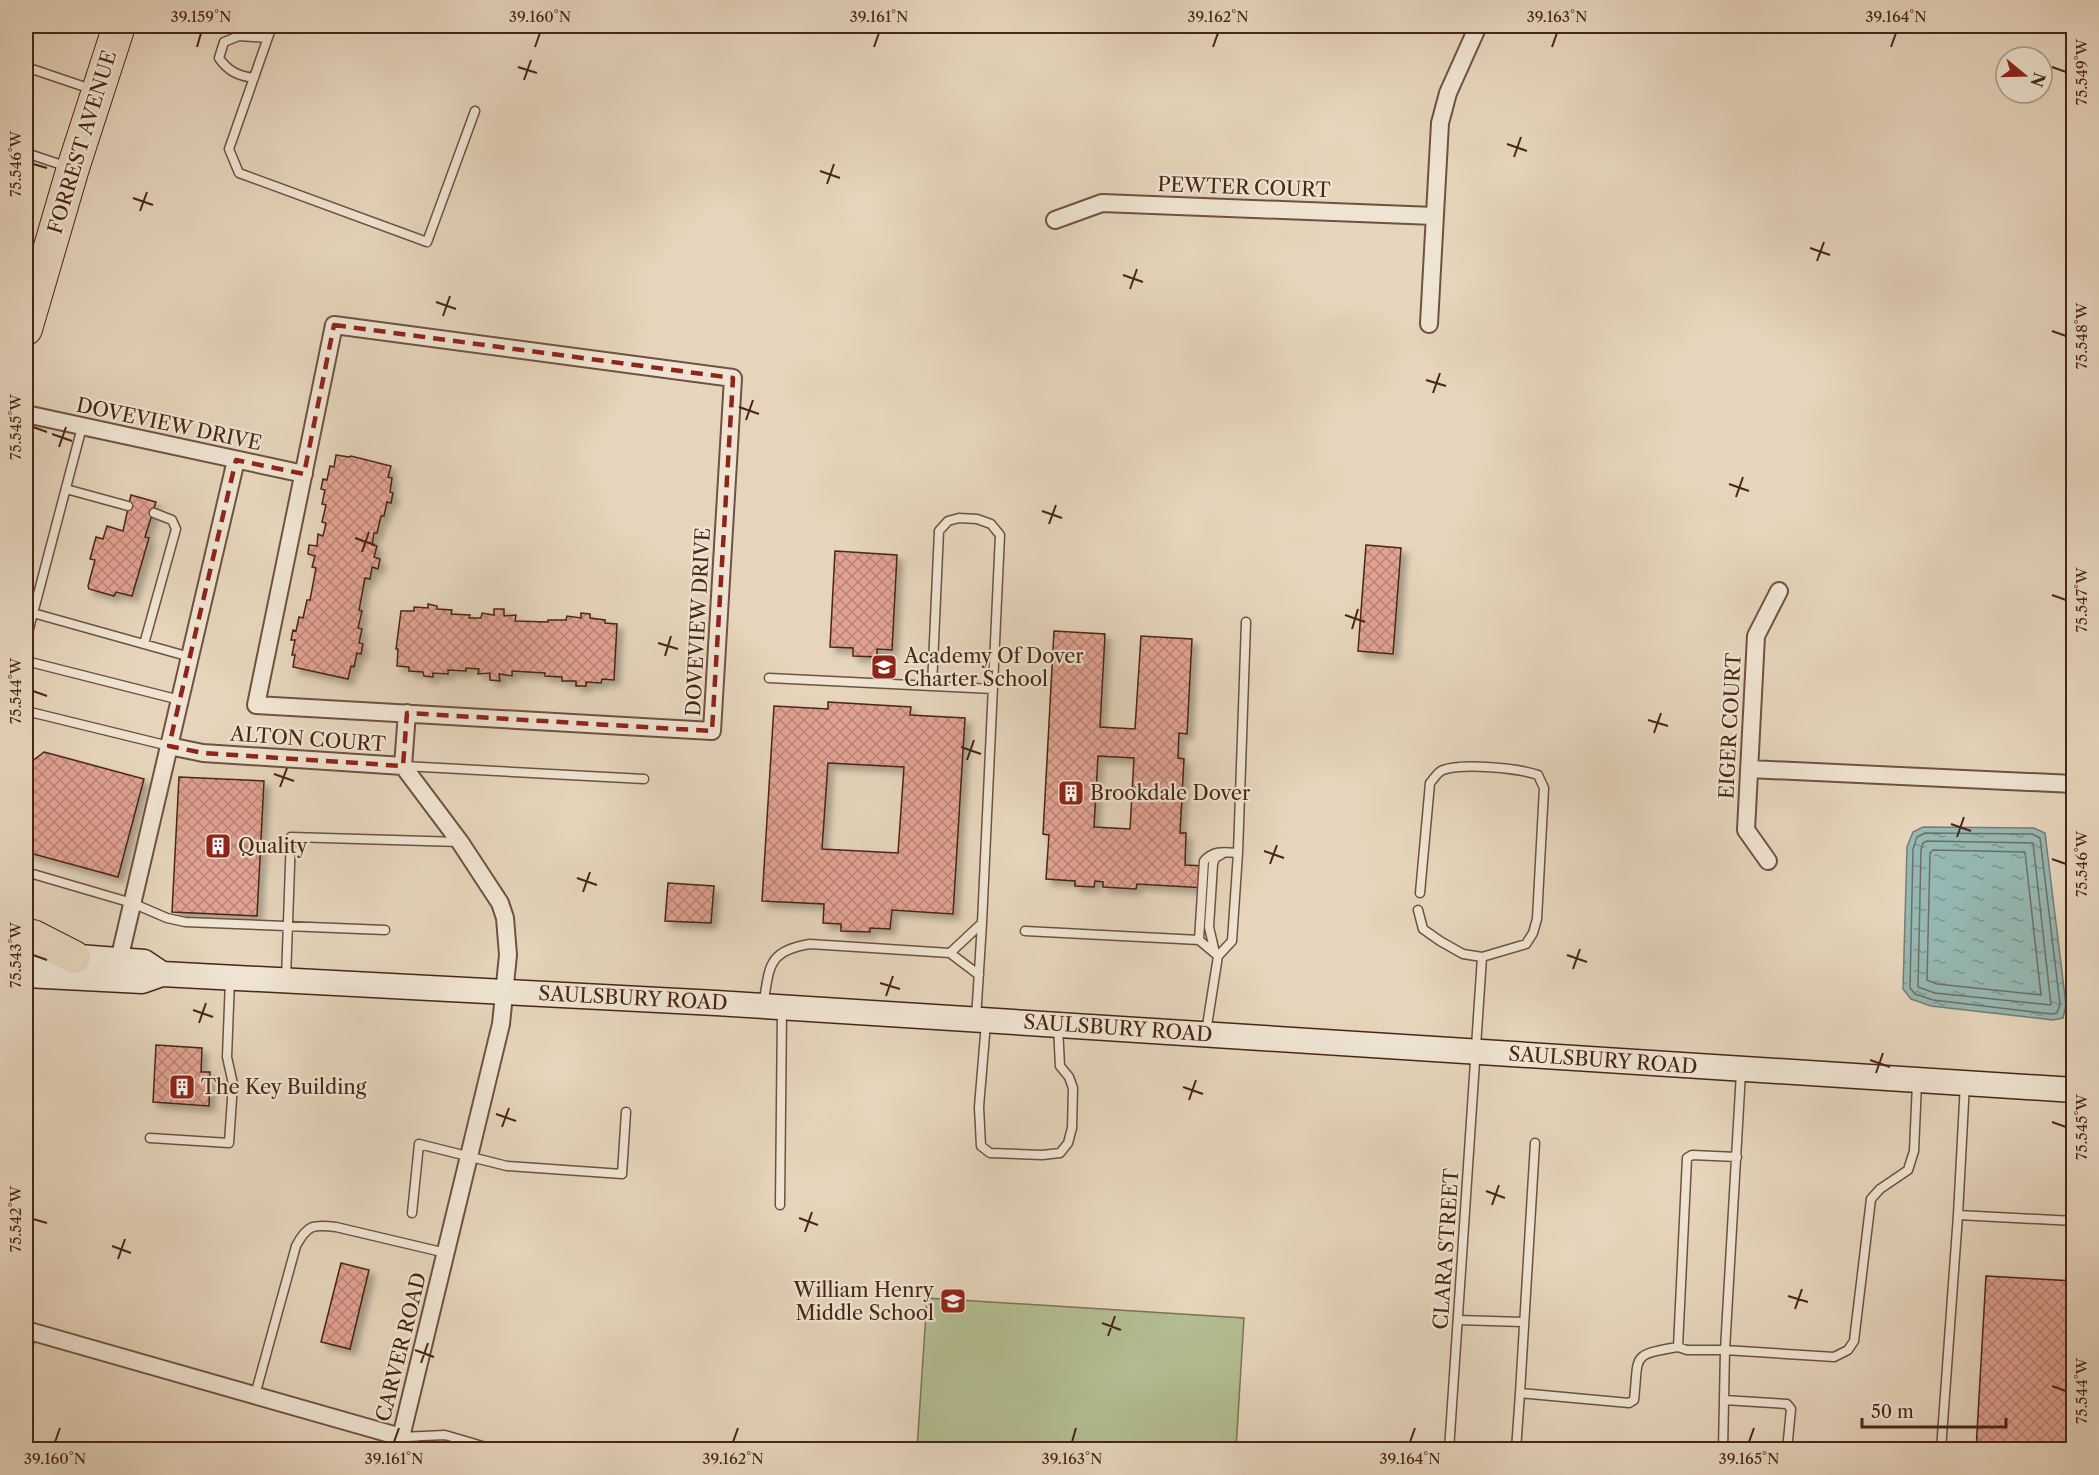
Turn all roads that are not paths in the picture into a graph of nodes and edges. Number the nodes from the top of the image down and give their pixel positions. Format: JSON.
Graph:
{"nodes":[{"id":1,"x":119,"y":26,"type":"edge"},
{"id":2,"x":272,"y":26,"type":"edge"},
{"id":3,"x":1478,"y":26,"type":"edge"},
{"id":4,"x":267,"y":38,"type":"junction"},
{"id":5,"x":26,"y":67,"type":"edge"},
{"id":6,"x":254,"y":78,"type":"junction"},
{"id":7,"x":97,"y":91,"type":"junction"},
{"id":8,"x":475,"y":111,"type":"dead end"},
{"id":9,"x":26,"y":153,"type":"edge"},
{"id":10,"x":73,"y":168,"type":"junction"},
{"id":11,"x":1434,"y":216,"type":"junction"},
{"id":12,"x":1055,"y":219,"type":"dead end"},
{"id":13,"x":27,"y":317,"type":"edge"},
{"id":14,"x":1429,"y":324,"type":"dead end"},
{"id":15,"x":26,"y":414,"type":"edge"},
{"id":16,"x":82,"y":427,"type":"junction"},
{"id":17,"x":236,"y":460,"type":"junction"},
{"id":18,"x":304,"y":474,"type":"junction"},
{"id":19,"x":66,"y":489,"type":"junction"},
{"id":20,"x":128,"y":506,"type":"dead end"},
{"id":21,"x":154,"y":513,"type":"dead end"},
{"id":22,"x":1779,"y":591,"type":"dead end"},
{"id":23,"x":33,"y":613,"type":"junction"},
{"id":24,"x":1246,"y":622,"type":"dead end"},
{"id":25,"x":26,"y":640,"type":"edge"},
{"id":26,"x":144,"y":644,"type":"junction"},
{"id":27,"x":190,"y":657,"type":"junction"},
{"id":28,"x":26,"y":661,"type":"edge"},
{"id":29,"x":769,"y":678,"type":"dead end"},
{"id":30,"x":932,"y":686,"type":"junction"},
{"id":31,"x":993,"y":689,"type":"junction"},
{"id":32,"x":180,"y":700,"type":"junction"},
{"id":33,"x":26,"y":711,"type":"edge"},
{"id":34,"x":407,"y":713,"type":"junction"},
{"id":35,"x":169,"y":746,"type":"junction"},
{"id":36,"x":403,"y":766,"type":"junction"},
{"id":37,"x":1749,"y":769,"type":"junction"},
{"id":38,"x":644,"y":779,"type":"dead end"},
{"id":39,"x":2073,"y":784,"type":"edge"},
{"id":40,"x":460,"y":842,"type":"junction"},
{"id":41,"x":1228,"y":852,"type":"junction"},
{"id":42,"x":1238,"y":853,"type":"junction"},
{"id":43,"x":1768,"y":861,"type":"dead end"},
{"id":44,"x":26,"y":872,"type":"edge"},
{"id":45,"x":1420,"y":893,"type":"dead end"},
{"id":46,"x":132,"y":903,"type":"junction"},
{"id":47,"x":1418,"y":910,"type":"dead end"},
{"id":48,"x":982,"y":923,"type":"junction"},
{"id":49,"x":288,"y":927,"type":"junction"},
{"id":50,"x":385,"y":930,"type":"dead end"},
{"id":51,"x":1025,"y":931,"type":"dead end"},
{"id":52,"x":26,"y":935,"type":"edge"},
{"id":53,"x":1199,"y":940,"type":"junction"},
{"id":54,"x":26,"y":953,"type":"edge"},
{"id":55,"x":950,"y":953,"type":"junction"},
{"id":56,"x":1216,"y":955,"type":"junction"},
{"id":57,"x":74,"y":957,"type":"junction"},
{"id":58,"x":1482,"y":957,"type":"junction"},
{"id":59,"x":119,"y":960,"type":"junction"},
{"id":60,"x":162,"y":974,"type":"junction"},
{"id":61,"x":26,"y":975,"type":"edge"},
{"id":62,"x":979,"y":975,"type":"junction"},
{"id":63,"x":231,"y":977,"type":"junction"},
{"id":64,"x":286,"y":980,"type":"junction"},
{"id":65,"x":505,"y":991,"type":"junction"},
{"id":66,"x":772,"y":1006,"type":"junction"},
{"id":67,"x":981,"y":1020,"type":"junction"},
{"id":68,"x":1058,"y":1025,"type":"junction"},
{"id":69,"x":1206,"y":1034,"type":"junction"},
{"id":70,"x":1476,"y":1052,"type":"junction"},
{"id":71,"x":1742,"y":1069,"type":"junction"},
{"id":72,"x":1918,"y":1080,"type":"junction"},
{"id":73,"x":1965,"y":1083,"type":"junction"},
{"id":74,"x":2073,"y":1090,"type":"edge"},
{"id":75,"x":626,"y":1112,"type":"dead end"},
{"id":76,"x":150,"y":1138,"type":"dead end"},
{"id":77,"x":1535,"y":1143,"type":"dead end"},
{"id":78,"x":469,"y":1156,"type":"junction"},
{"id":79,"x":1737,"y":1157,"type":"junction"},
{"id":80,"x":780,"y":1204,"type":"dead end"},
{"id":81,"x":412,"y":1213,"type":"dead end"},
{"id":82,"x":1958,"y":1215,"type":"junction"},
{"id":83,"x":2073,"y":1221,"type":"edge"},
{"id":84,"x":446,"y":1253,"type":"junction"},
{"id":85,"x":1458,"y":1320,"type":"junction"},
{"id":86,"x":1523,"y":1322,"type":"junction"},
{"id":87,"x":29,"y":1331,"type":"edge"},
{"id":88,"x":1678,"y":1347,"type":"junction"},
{"id":89,"x":1725,"y":1350,"type":"junction"},
{"id":90,"x":26,"y":1352,"type":"edge"},
{"id":91,"x":1520,"y":1393,"type":"junction"},
{"id":92,"x":255,"y":1395,"type":"junction"},
{"id":93,"x":1724,"y":1400,"type":"junction"},
{"id":94,"x":399,"y":1443,"type":"edge"},
{"id":95,"x":429,"y":1449,"type":"edge"},
{"id":96,"x":496,"y":1449,"type":"edge"},
{"id":97,"x":1449,"y":1449,"type":"edge"},
{"id":98,"x":1516,"y":1449,"type":"edge"},
{"id":99,"x":1723,"y":1449,"type":"edge"},
{"id":100,"x":1787,"y":1449,"type":"edge"},
{"id":101,"x":1941,"y":1449,"type":"edge"}],
"edges":[{"from":1,"to":7,"type":"highway","name":"FORREST AVENUE"},
{"from":2,"to":4,"type":"lane"},
{"from":3,"to":11,"type":"street"},
{"from":4,"to":6,"type":"lane"},
{"from":4,"to":6,"type":"lane"},
{"from":5,"to":7,"type":"lane"},
{"from":6,"to":8,"type":"lane"},
{"from":7,"to":10,"type":"highway","name":"FORREST AVENUE"},
{"from":9,"to":10,"type":"lane"},
{"from":10,"to":13,"type":"highway","name":"FORREST AVENUE"},
{"from":11,"to":12,"type":"street","name":"PEWTER COURT"},
{"from":11,"to":14,"type":"street"},
{"from":15,"to":16,"type":"street","name":"DOVEVIEW DRIVE"},
{"from":16,"to":17,"type":"street","name":"DOVEVIEW DRIVE"},
{"from":16,"to":19,"type":"lane"},
{"from":17,"to":18,"type":"street","name":"DOVEVIEW DRIVE"},
{"from":17,"to":27,"type":"street"},
{"from":18,"to":34,"type":"street","name":"DOVEVIEW DRIVE"},
{"from":18,"to":34,"type":"street","name":"DOVEVIEW DRIVE"},
{"from":19,"to":20,"type":"lane"},
{"from":19,"to":23,"type":"lane"},
{"from":21,"to":26,"type":"lane"},
{"from":22,"to":37,"type":"street","name":"EIGER COURT"},
{"from":23,"to":25,"type":"lane"},
{"from":23,"to":26,"type":"lane"},
{"from":24,"to":42,"type":"lane"},
{"from":26,"to":27,"type":"lane"},
{"from":27,"to":32,"type":"street"},
{"from":28,"to":32,"type":"lane"},
{"from":29,"to":30,"type":"lane"},
{"from":30,"to":31,"type":"lane"},
{"from":30,"to":31,"type":"lane"},
{"from":31,"to":48,"type":"lane"},
{"from":32,"to":35,"type":"street"},
{"from":33,"to":35,"type":"lane"},
{"from":34,"to":36,"type":"street"},
{"from":35,"to":36,"type":"street","name":"ALTON COURT"},
{"from":35,"to":46,"type":"street"},
{"from":36,"to":38,"type":"lane"},
{"from":36,"to":40,"type":"street","name":"ALTON COURT"},
{"from":37,"to":39,"type":"street"},
{"from":37,"to":43,"type":"street","name":"EIGER COURT"},
{"from":40,"to":49,"type":"lane"},
{"from":40,"to":65,"type":"street","name":"ALTON COURT"},
{"from":41,"to":42,"type":"lane"},
{"from":41,"to":53,"type":"lane"},
{"from":41,"to":56,"type":"lane"},
{"from":42,"to":56,"type":"lane"},
{"from":44,"to":46,"type":"lane"},
{"from":45,"to":58,"type":"lane"},
{"from":46,"to":49,"type":"lane"},
{"from":46,"to":59,"type":"street"},
{"from":47,"to":58,"type":"lane"},
{"from":48,"to":55,"type":"lane"},
{"from":48,"to":62,"type":"lane"},
{"from":49,"to":50,"type":"lane"},
{"from":49,"to":64,"type":"lane"},
{"from":51,"to":53,"type":"lane"},
{"from":52,"to":57,"type":"highway"},
{"from":53,"to":56,"type":"lane"},
{"from":54,"to":57,"type":"main road","name":"SAULSBURY ROAD"},
{"from":55,"to":62,"type":"lane"},
{"from":55,"to":66,"type":"lane"},
{"from":56,"to":69,"type":"lane"},
{"from":57,"to":59,"type":"main road","name":"SAULSBURY ROAD"},
{"from":58,"to":70,"type":"lane","name":"CLARA STREET"},
{"from":59,"to":60,"type":"main road","name":"SAULSBURY ROAD"},
{"from":60,"to":61,"type":"main road","name":"SAULSBURY ROAD"},
{"from":60,"to":63,"type":"main road","name":"SAULSBURY ROAD"},
{"from":62,"to":67,"type":"lane"},
{"from":63,"to":64,"type":"main road","name":"SAULSBURY ROAD"},
{"from":63,"to":76,"type":"lane"},
{"from":64,"to":65,"type":"main road","name":"SAULSBURY ROAD"},
{"from":65,"to":66,"type":"main road","name":"SAULSBURY ROAD"},
{"from":65,"to":78,"type":"street","name":"CARVER ROAD"},
{"from":66,"to":67,"type":"main road","name":"SAULSBURY ROAD"},
{"from":66,"to":80,"type":"lane"},
{"from":67,"to":68,"type":"main road","name":"SAULSBURY ROAD"},
{"from":67,"to":68,"type":"lane"},
{"from":68,"to":69,"type":"main road","name":"SAULSBURY ROAD"},
{"from":69,"to":70,"type":"main road","name":"SAULSBURY ROAD"},
{"from":70,"to":71,"type":"main road","name":"SAULSBURY ROAD"},
{"from":70,"to":85,"type":"lane","name":"CLARA STREET"},
{"from":71,"to":72,"type":"main road","name":"SAULSBURY ROAD"},
{"from":71,"to":79,"type":"lane"},
{"from":72,"to":73,"type":"main road","name":"SAULSBURY ROAD"},
{"from":72,"to":89,"type":"lane"},
{"from":73,"to":74,"type":"main road","name":"SAULSBURY ROAD"},
{"from":73,"to":82,"type":"lane"},
{"from":75,"to":78,"type":"lane"},
{"from":77,"to":86,"type":"lane"},
{"from":78,"to":81,"type":"lane"},
{"from":78,"to":84,"type":"street","name":"CARVER ROAD"},
{"from":79,"to":88,"type":"lane"},
{"from":79,"to":89,"type":"lane"},
{"from":82,"to":83,"type":"lane"},
{"from":82,"to":101,"type":"lane"},
{"from":84,"to":92,"type":"lane"},
{"from":84,"to":94,"type":"street","name":"CARVER ROAD"},
{"from":85,"to":86,"type":"lane"},
{"from":85,"to":97,"type":"lane","name":"CLARA STREET"},
{"from":86,"to":91,"type":"lane"},
{"from":87,"to":90,"type":"lane"},
{"from":87,"to":92,"type":"street","name":"CARVER ROAD"},
{"from":88,"to":89,"type":"lane"},
{"from":88,"to":91,"type":"lane"},
{"from":89,"to":93,"type":"lane"},
{"from":91,"to":98,"type":"lane"},
{"from":92,"to":94,"type":"street","name":"CARVER ROAD"},
{"from":93,"to":99,"type":"lane"},
{"from":93,"to":100,"type":"lane"},
{"from":94,"to":95,"type":"lane"},
{"from":94,"to":96,"type":"lane"}]}
